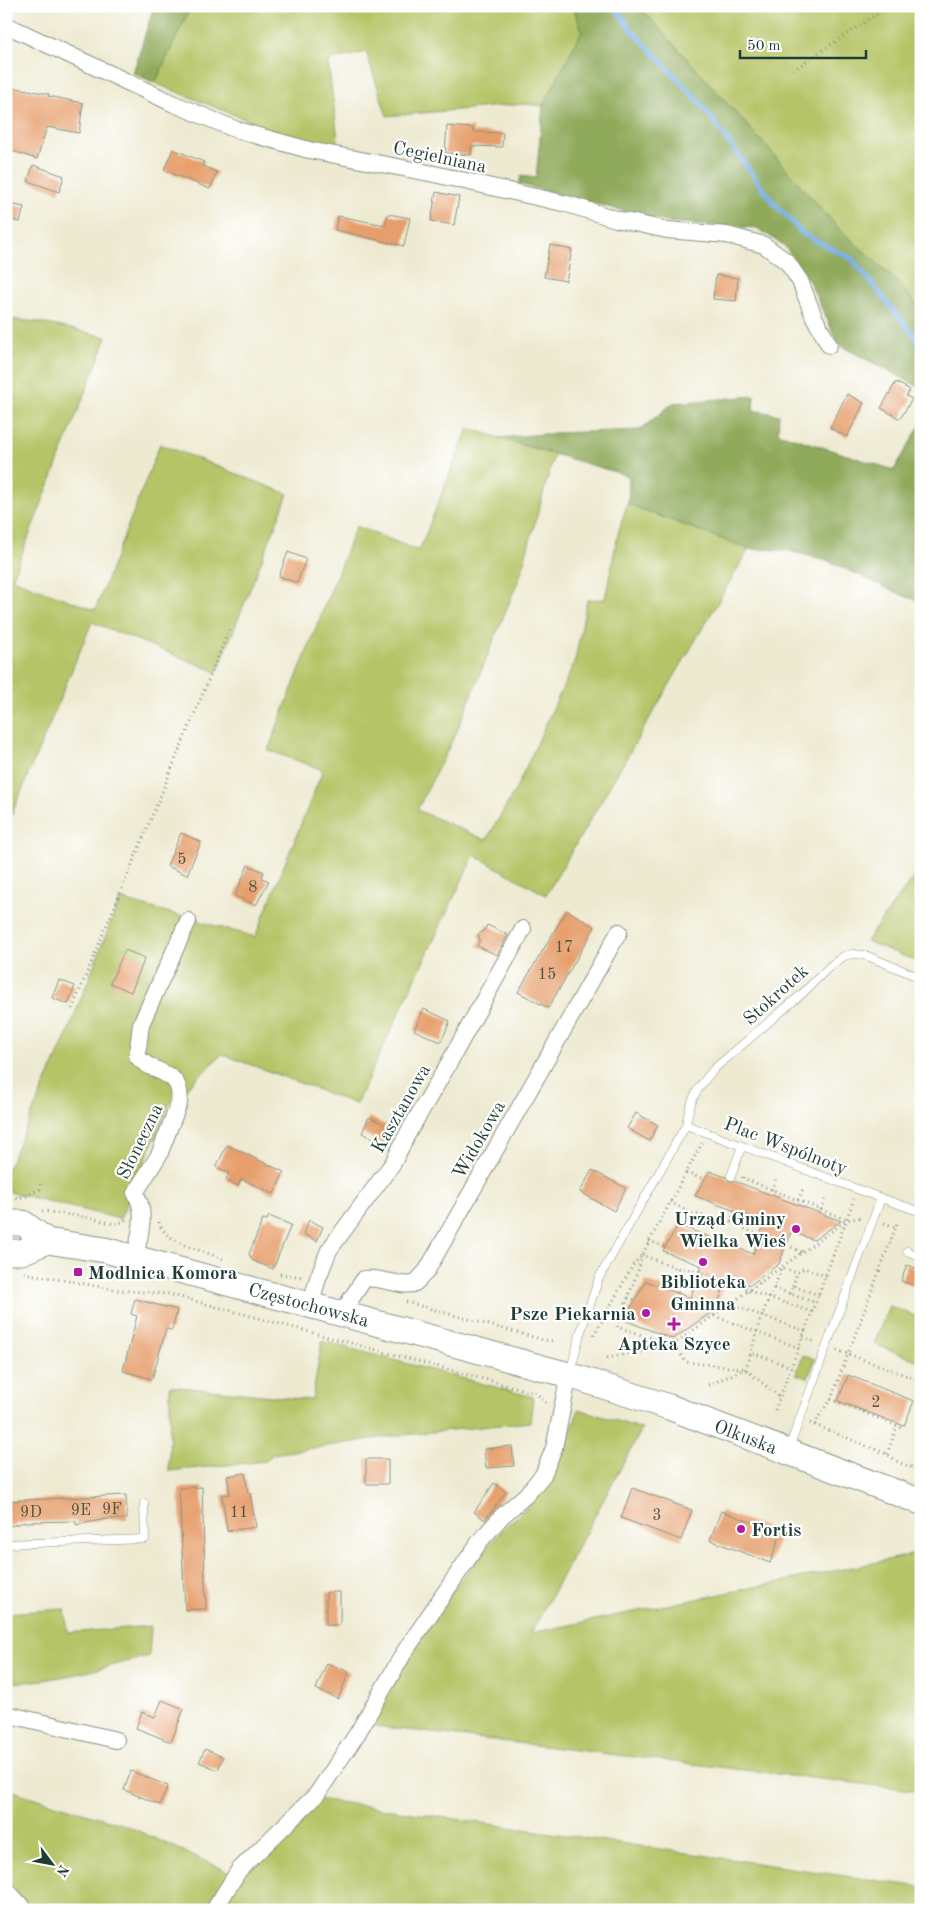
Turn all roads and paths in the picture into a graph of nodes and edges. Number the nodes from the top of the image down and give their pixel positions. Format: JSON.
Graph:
{"nodes":[{"id":1,"x":888,"y":6,"type":"edge"},
{"id":2,"x":6,"y":25,"type":"edge"},
{"id":3,"x":793,"y":70,"type":"dead end"},
{"id":4,"x":829,"y":345,"type":"dead end"},
{"id":5,"x":230,"y":628,"type":"dead end"},
{"id":6,"x":188,"y":921,"type":"dead end"},
{"id":7,"x":523,"y":929,"type":"dead end"},
{"id":8,"x":619,"y":932,"type":"dead end"},
{"id":9,"x":921,"y":978,"type":"edge"},
{"id":10,"x":72,"y":1009,"type":"dead end"},
{"id":11,"x":686,"y":1125,"type":"junction"},
{"id":12,"x":707,"y":1133,"type":"junction"},
{"id":13,"x":742,"y":1146,"type":"junction"},
{"id":14,"x":686,"y":1173,"type":"junction"},
{"id":15,"x":745,"y":1173,"type":"dead end"},
{"id":16,"x":731,"y":1176,"type":"dead end"},
{"id":17,"x":704,"y":1179,"type":"dead end"},
{"id":18,"x":746,"y":1179,"type":"junction"},
{"id":19,"x":776,"y":1179,"type":"dead end"},
{"id":20,"x":40,"y":1181,"type":"dead end"},
{"id":21,"x":744,"y":1184,"type":"dead end"},
{"id":22,"x":802,"y":1189,"type":"dead end"},
{"id":23,"x":857,"y":1189,"type":"junction"},
{"id":24,"x":772,"y":1190,"type":"junction"},
{"id":25,"x":6,"y":1198,"type":"edge"},
{"id":26,"x":826,"y":1198,"type":"dead end"},
{"id":27,"x":881,"y":1198,"type":"junction"},
{"id":28,"x":798,"y":1200,"type":"junction"},
{"id":29,"x":670,"y":1202,"type":"junction"},
{"id":30,"x":34,"y":1210,"type":"dead end"},
{"id":31,"x":734,"y":1210,"type":"dead end"},
{"id":32,"x":821,"y":1210,"type":"junction"},
{"id":33,"x":921,"y":1212,"type":"edge"},
{"id":34,"x":128,"y":1215,"type":"dead end"},
{"id":35,"x":847,"y":1220,"type":"junction"},
{"id":36,"x":874,"y":1220,"type":"junction"},
{"id":37,"x":731,"y":1222,"type":"junction"},
{"id":38,"x":6,"y":1223,"type":"edge"},
{"id":39,"x":760,"y":1236,"type":"dead end"},
{"id":40,"x":47,"y":1241,"type":"junction"},
{"id":41,"x":649,"y":1241,"type":"junction"},
{"id":42,"x":787,"y":1245,"type":"dead end"},
{"id":43,"x":666,"y":1246,"type":"dead end"},
{"id":44,"x":906,"y":1251,"type":"dead end"},
{"id":45,"x":803,"y":1253,"type":"junction"},
{"id":46,"x":642,"y":1255,"type":"junction"},
{"id":47,"x":921,"y":1257,"type":"edge"},
{"id":48,"x":135,"y":1258,"type":"junction"},
{"id":49,"x":11,"y":1262,"type":"edge"},
{"id":50,"x":678,"y":1268,"type":"junction"},
{"id":51,"x":782,"y":1268,"type":"junction"},
{"id":52,"x":797,"y":1273,"type":"junction"},
{"id":53,"x":826,"y":1276,"type":"junction"},
{"id":54,"x":674,"y":1284,"type":"junction"},
{"id":55,"x":793,"y":1286,"type":"junction"},
{"id":56,"x":774,"y":1288,"type":"junction"},
{"id":57,"x":666,"y":1289,"type":"dead end"},
{"id":58,"x":750,"y":1291,"type":"junction"},
{"id":59,"x":678,"y":1293,"type":"dead end"},
{"id":60,"x":790,"y":1294,"type":"junction"},
{"id":61,"x":819,"y":1295,"type":"junction"},
{"id":62,"x":769,"y":1297,"type":"junction"},
{"id":63,"x":628,"y":1298,"type":"junction"},
{"id":64,"x":635,"y":1300,"type":"dead end"},
{"id":65,"x":816,"y":1303,"type":"junction"},
{"id":66,"x":311,"y":1304,"type":"junction"},
{"id":67,"x":729,"y":1304,"type":"junction"},
{"id":68,"x":342,"y":1312,"type":"junction"},
{"id":69,"x":812,"y":1312,"type":"junction"},
{"id":70,"x":713,"y":1315,"type":"junction"},
{"id":71,"x":762,"y":1316,"type":"junction"},
{"id":72,"x":805,"y":1331,"type":"junction"},
{"id":73,"x":756,"y":1333,"type":"junction"},
{"id":74,"x":803,"y":1337,"type":"junction"},
{"id":75,"x":592,"y":1338,"type":"dead end"},
{"id":76,"x":821,"y":1344,"type":"dead end"},
{"id":77,"x":673,"y":1345,"type":"junction"},
{"id":78,"x":799,"y":1348,"type":"junction"},
{"id":79,"x":834,"y":1349,"type":"dead end"},
{"id":80,"x":753,"y":1353,"type":"junction"},
{"id":81,"x":848,"y":1354,"type":"junction"},
{"id":82,"x":606,"y":1358,"type":"dead end"},
{"id":83,"x":791,"y":1367,"type":"junction"},
{"id":84,"x":745,"y":1369,"type":"junction"},
{"id":85,"x":569,"y":1375,"type":"junction"},
{"id":86,"x":921,"y":1381,"type":"edge"},
{"id":87,"x":708,"y":1385,"type":"dead end"},
{"id":88,"x":780,"y":1397,"type":"junction"},
{"id":89,"x":831,"y":1399,"type":"junction"},
{"id":90,"x":550,"y":1410,"type":"dead end"},
{"id":91,"x":775,"y":1410,"type":"dead end"},
{"id":92,"x":808,"y":1422,"type":"dead end"},
{"id":93,"x":815,"y":1425,"type":"junction"},
{"id":94,"x":897,"y":1426,"type":"junction"},
{"id":95,"x":902,"y":1428,"type":"dead end"},
{"id":96,"x":788,"y":1452,"type":"junction"},
{"id":97,"x":921,"y":1452,"type":"edge"},
{"id":98,"x":887,"y":1454,"type":"junction"},
{"id":99,"x":915,"y":1469,"type":"junction"},
{"id":100,"x":921,"y":1471,"type":"edge"},
{"id":101,"x":921,"y":1502,"type":"edge"},
{"id":102,"x":144,"y":1503,"type":"dead end"},
{"id":103,"x":6,"y":1544,"type":"edge"},
{"id":104,"x":6,"y":1714,"type":"edge"},
{"id":105,"x":116,"y":1740,"type":"dead end"},
{"id":106,"x":6,"y":1889,"type":"edge"},
{"id":107,"x":25,"y":1910,"type":"edge"},
{"id":108,"x":214,"y":1910,"type":"edge"}],
"edges":[{"from":1,"to":3,"type":"path"},
{"from":2,"to":4,"type":"street","name":"Cegielniana"},
{"from":5,"to":10,"type":"path"},
{"from":6,"to":48,"type":"street","name":"Słoneczna"},
{"from":7,"to":66,"type":"street","name":"Kasztanowa"},
{"from":8,"to":68,"type":"street","name":"Widokowa"},
{"from":9,"to":11,"type":"lane","name":"Stokrotek"},
{"from":11,"to":12,"type":"lane","name":"Plac Wspólnoty"},
{"from":11,"to":85,"type":"lane"},
{"from":12,"to":13,"type":"lane","name":"Plac Wspólnoty"},
{"from":12,"to":14,"type":"path"},
{"from":13,"to":16,"type":"lane"},
{"from":13,"to":23,"type":"lane","name":"Plac Wspólnoty"},
{"from":14,"to":17,"type":"path"},
{"from":14,"to":29,"type":"path"},
{"from":15,"to":18,"type":"path"},
{"from":18,"to":21,"type":"path"},
{"from":18,"to":24,"type":"path"},
{"from":19,"to":24,"type":"path"},
{"from":20,"to":25,"type":"path"},
{"from":22,"to":28,"type":"path"},
{"from":23,"to":27,"type":"lane","name":"Plac Wspólnoty"},
{"from":23,"to":35,"type":"path"},
{"from":24,"to":28,"type":"path"},
{"from":26,"to":32,"type":"path"},
{"from":27,"to":33,"type":"lane","name":"Plac Wspólnoty"},
{"from":27,"to":36,"type":"lane"},
{"from":28,"to":32,"type":"path"},
{"from":29,"to":37,"type":"path"},
{"from":29,"to":41,"type":"path"},
{"from":30,"to":34,"type":"path"},
{"from":31,"to":37,"type":"path"},
{"from":32,"to":35,"type":"path"},
{"from":35,"to":36,"type":"path"},
{"from":35,"to":45,"type":"path"},
{"from":35,"to":53,"type":"path"},
{"from":36,"to":81,"type":"path"},
{"from":36,"to":96,"type":"lane"},
{"from":37,"to":39,"type":"path"},
{"from":38,"to":40,"type":"main road","name":"Częstochowska"},
{"from":40,"to":48,"type":"main road","name":"Częstochowska"},
{"from":40,"to":49,"type":"main road"},
{"from":41,"to":43,"type":"path"},
{"from":41,"to":46,"type":"path"},
{"from":42,"to":45,"type":"path"},
{"from":44,"to":47,"type":"lane"},
{"from":45,"to":51,"type":"path"},
{"from":46,"to":50,"type":"path"},
{"from":46,"to":63,"type":"path"},
{"from":46,"to":75,"type":"path"},
{"from":48,"to":66,"type":"main road","name":"Częstochowska"},
{"from":49,"to":90,"type":"path"},
{"from":50,"to":54,"type":"path"},
{"from":50,"to":58,"type":"path"},
{"from":51,"to":52,"type":"path"},
{"from":51,"to":56,"type":"path"},
{"from":51,"to":58,"type":"path"},
{"from":52,"to":53,"type":"path"},
{"from":52,"to":55,"type":"path"},
{"from":53,"to":61,"type":"path"},
{"from":54,"to":57,"type":"path"},
{"from":54,"to":59,"type":"path"},
{"from":55,"to":60,"type":"path"},
{"from":55,"to":61,"type":"path"},
{"from":56,"to":60,"type":"path"},
{"from":56,"to":62,"type":"path"},
{"from":58,"to":62,"type":"path"},
{"from":58,"to":67,"type":"path"},
{"from":60,"to":65,"type":"path"},
{"from":61,"to":65,"type":"path"},
{"from":62,"to":69,"type":"path"},
{"from":62,"to":71,"type":"path"},
{"from":63,"to":64,"type":"path"},
{"from":63,"to":77,"type":"path"},
{"from":65,"to":69,"type":"path"},
{"from":66,"to":68,"type":"main road","name":"Częstochowska"},
{"from":67,"to":70,"type":"path"},
{"from":67,"to":71,"type":"path"},
{"from":68,"to":85,"type":"main road","name":"Częstochowska"},
{"from":69,"to":72,"type":"path"},
{"from":70,"to":73,"type":"path"},
{"from":70,"to":77,"type":"path"},
{"from":71,"to":72,"type":"path"},
{"from":71,"to":73,"type":"path"},
{"from":72,"to":74,"type":"path"},
{"from":73,"to":78,"type":"path"},
{"from":73,"to":80,"type":"path"},
{"from":74,"to":76,"type":"path"},
{"from":74,"to":78,"type":"path"},
{"from":77,"to":82,"type":"path"},
{"from":77,"to":84,"type":"path"},
{"from":78,"to":83,"type":"path"},
{"from":79,"to":81,"type":"path"},
{"from":80,"to":83,"type":"path"},
{"from":80,"to":84,"type":"path"},
{"from":81,"to":86,"type":"path"},
{"from":81,"to":89,"type":"path"},
{"from":83,"to":88,"type":"path"},
{"from":84,"to":87,"type":"path"},
{"from":84,"to":88,"type":"path"},
{"from":85,"to":96,"type":"main road","name":"Olkuska"},
{"from":85,"to":108,"type":"street"},
{"from":88,"to":91,"type":"path"},
{"from":89,"to":93,"type":"path"},
{"from":89,"to":94,"type":"path"},
{"from":92,"to":93,"type":"path"},
{"from":93,"to":98,"type":"path"},
{"from":94,"to":95,"type":"path"},
{"from":94,"to":98,"type":"path"},
{"from":96,"to":101,"type":"main road","name":"Olkuska"},
{"from":97,"to":99,"type":"path"},
{"from":98,"to":99,"type":"path"},
{"from":99,"to":100,"type":"path"},
{"from":102,"to":103,"type":"lane"},
{"from":104,"to":105,"type":"street"},
{"from":106,"to":107,"type":"street"}]}
